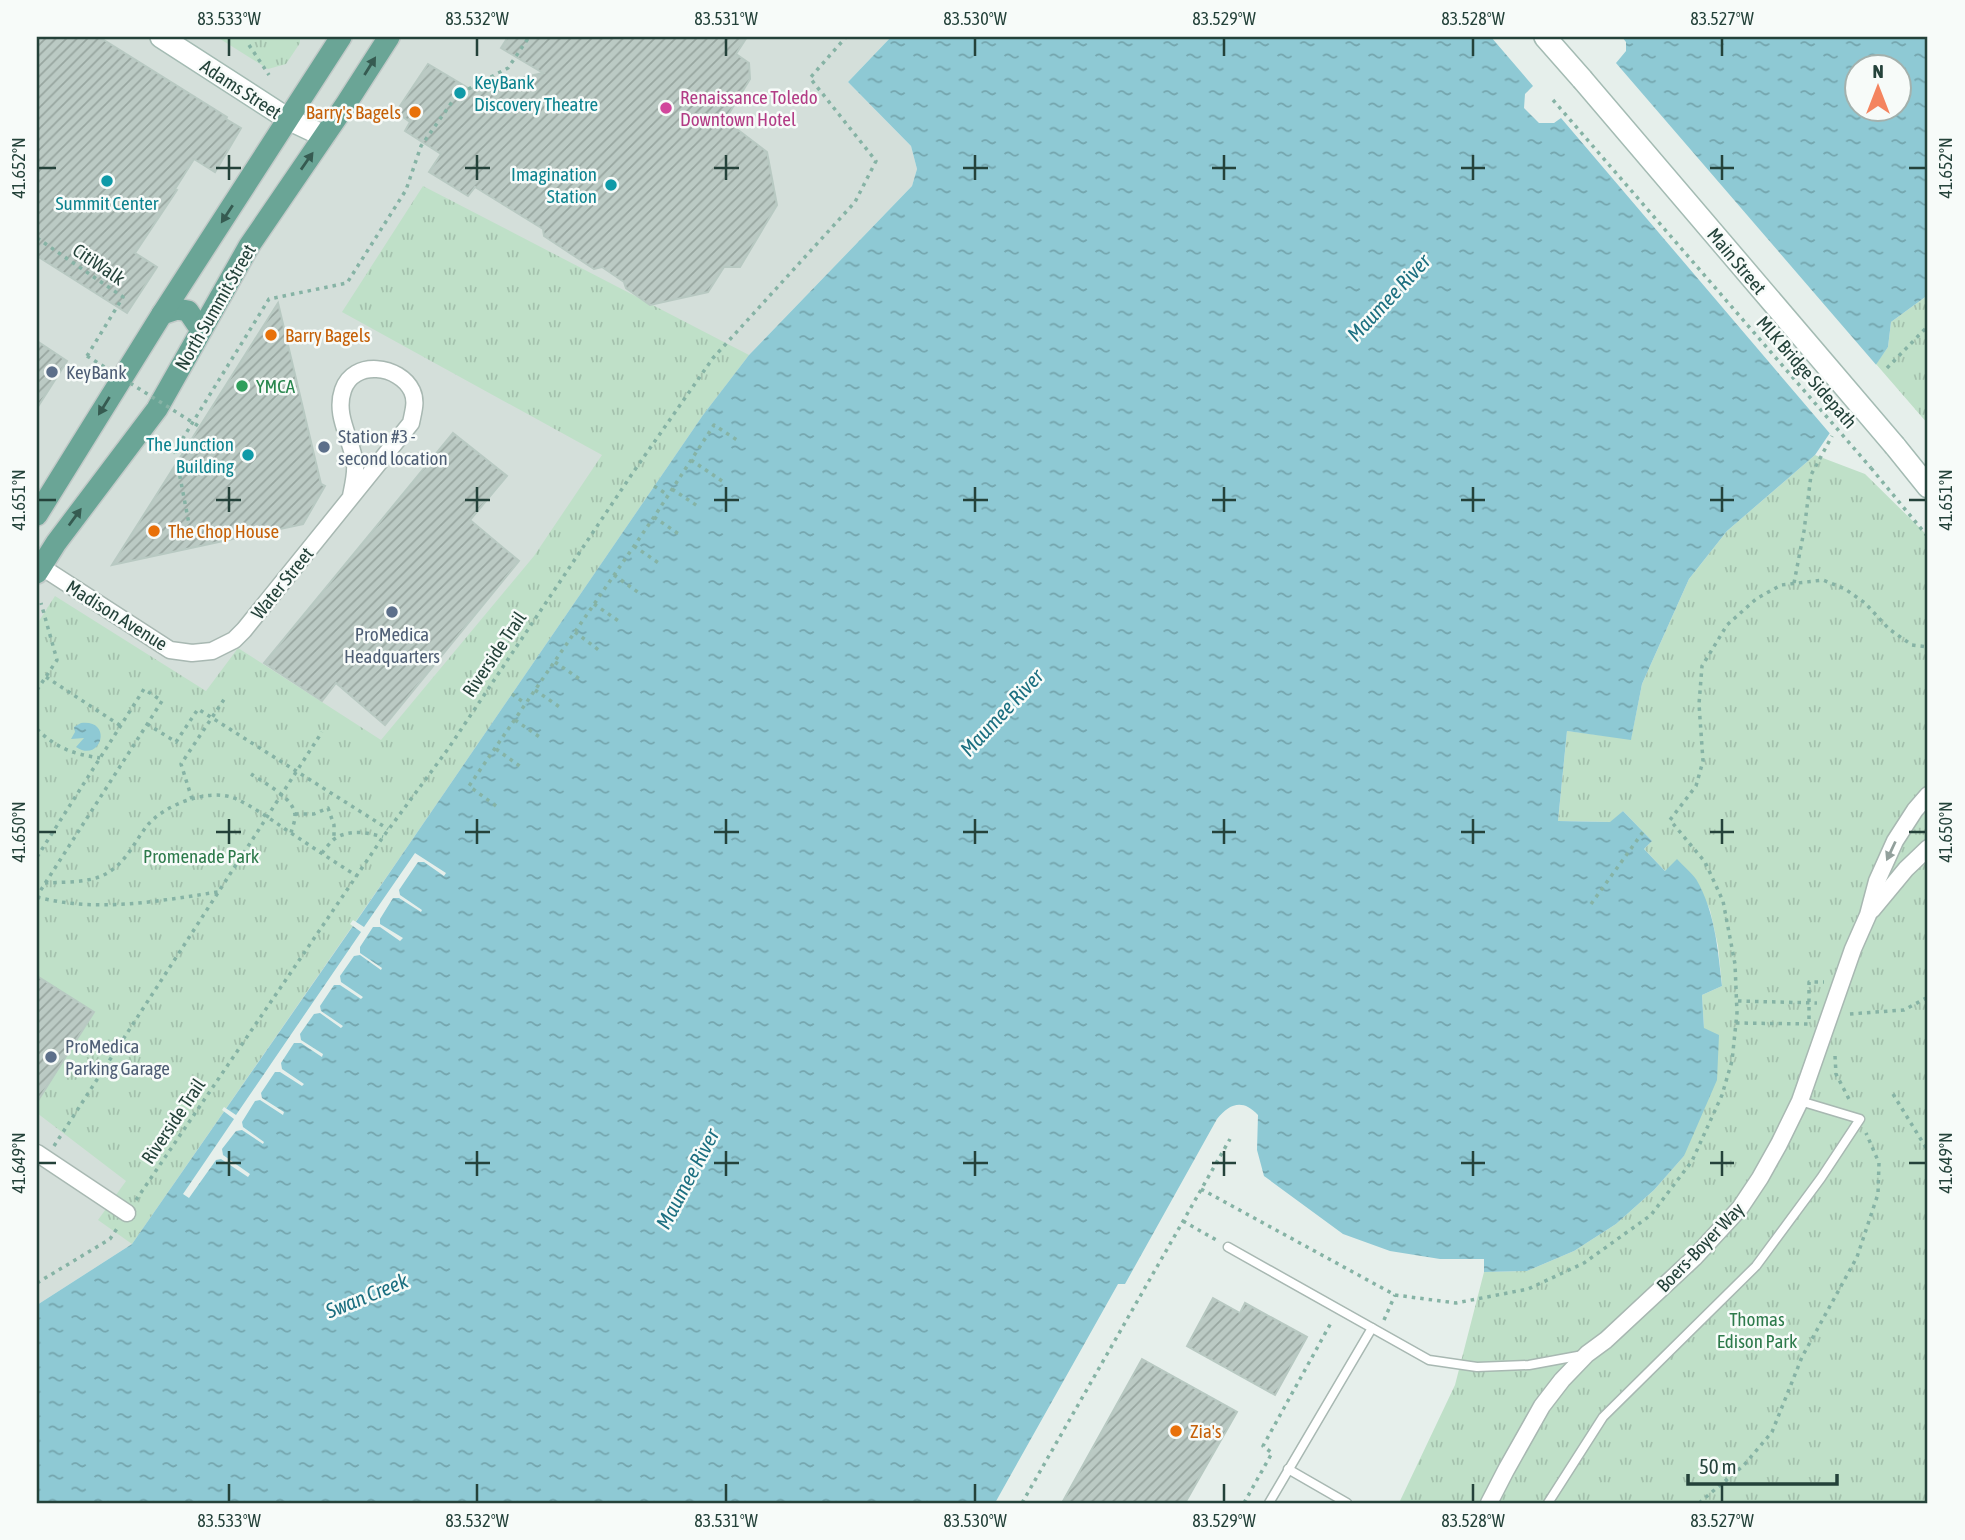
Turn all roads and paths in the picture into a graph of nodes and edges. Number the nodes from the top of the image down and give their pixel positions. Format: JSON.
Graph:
{"nodes":[{"id":1,"x":161,"y":37,"type":"edge"},
{"id":2,"x":341,"y":37,"type":"edge"},
{"id":3,"x":389,"y":37,"type":"edge"},
{"id":4,"x":529,"y":37,"type":"edge"},
{"id":5,"x":846,"y":37,"type":"edge"},
{"id":6,"x":1545,"y":37,"type":"edge"},
{"id":7,"x":249,"y":45,"type":"dead end"},
{"id":8,"x":269,"y":75,"type":"dead end"},
{"id":9,"x":1553,"y":100,"type":"dead end"},
{"id":10,"x":288,"y":119,"type":"junction"},
{"id":11,"x":324,"y":136,"type":"junction"},
{"id":12,"x":37,"y":238,"type":"edge"},
{"id":13,"x":162,"y":314,"type":"junction"},
{"id":14,"x":1928,"y":326,"type":"edge"},
{"id":15,"x":201,"y":330,"type":"junction"},
{"id":16,"x":1887,"y":368,"type":"dead end"},
{"id":17,"x":200,"y":427,"type":"dead end"},
{"id":18,"x":1832,"y":436,"type":"dead end"},
{"id":19,"x":740,"y":442,"type":"dead end"},
{"id":20,"x":75,"y":452,"type":"junction"},
{"id":21,"x":691,"y":460,"type":"junction"},
{"id":22,"x":108,"y":471,"type":"junction"},
{"id":23,"x":722,"y":481,"type":"dead end"},
{"id":24,"x":654,"y":486,"type":"dead end"},
{"id":25,"x":1928,"y":487,"type":"edge"},
{"id":26,"x":672,"y":489,"type":"junction"},
{"id":27,"x":668,"y":495,"type":"junction"},
{"id":28,"x":351,"y":496,"type":"junction"},
{"id":29,"x":698,"y":507,"type":"dead end"},
{"id":30,"x":37,"y":515,"type":"edge"},
{"id":31,"x":654,"y":517,"type":"junction"},
{"id":32,"x":190,"y":530,"type":"dead end"},
{"id":33,"x":680,"y":535,"type":"dead end"},
{"id":34,"x":1928,"y":537,"type":"edge"},
{"id":35,"x":634,"y":546,"type":"junction"},
{"id":36,"x":660,"y":564,"type":"dead end"},
{"id":37,"x":38,"y":568,"type":"edge"},
{"id":38,"x":614,"y":575,"type":"junction"},
{"id":39,"x":1794,"y":583,"type":"junction"},
{"id":40,"x":639,"y":593,"type":"dead end"},
{"id":41,"x":41,"y":603,"type":"dead end"},
{"id":42,"x":594,"y":604,"type":"junction"},
{"id":43,"x":620,"y":622,"type":"dead end"},
{"id":44,"x":575,"y":632,"type":"junction"},
{"id":45,"x":1928,"y":647,"type":"edge"},
{"id":46,"x":600,"y":651,"type":"dead end"},
{"id":47,"x":201,"y":653,"type":"joint"},
{"id":48,"x":555,"y":662,"type":"junction"},
{"id":49,"x":46,"y":677,"type":"junction"},
{"id":50,"x":580,"y":680,"type":"dead end"},
{"id":51,"x":37,"y":690,"type":"edge"},
{"id":52,"x":536,"y":690,"type":"junction"},
{"id":53,"x":512,"y":694,"type":"dead end"},
{"id":54,"x":225,"y":698,"type":"dead end"},
{"id":55,"x":527,"y":704,"type":"junction"},
{"id":56,"x":561,"y":708,"type":"dead end"},
{"id":57,"x":212,"y":717,"type":"junction"},
{"id":58,"x":515,"y":720,"type":"junction"},
{"id":59,"x":147,"y":724,"type":"junction"},
{"id":60,"x":121,"y":726,"type":"junction"},
{"id":61,"x":37,"y":729,"type":"edge"},
{"id":62,"x":322,"y":732,"type":"dead end"},
{"id":63,"x":541,"y":738,"type":"dead end"},
{"id":64,"x":496,"y":749,"type":"junction"},
{"id":65,"x":100,"y":758,"type":"junction"},
{"id":66,"x":521,"y":767,"type":"dead end"},
{"id":67,"x":296,"y":771,"type":"junction"},
{"id":68,"x":251,"y":774,"type":"dead end"},
{"id":69,"x":282,"y":794,"type":"junction"},
{"id":70,"x":1928,"y":797,"type":"edge"},
{"id":71,"x":192,"y":799,"type":"junction"},
{"id":72,"x":496,"y":806,"type":"dead end"},
{"id":73,"x":295,"y":814,"type":"junction"},
{"id":74,"x":267,"y":817,"type":"junction"},
{"id":75,"x":388,"y":829,"type":"junction"},
{"id":76,"x":1643,"y":831,"type":"dead end"},
{"id":77,"x":291,"y":833,"type":"junction"},
{"id":78,"x":383,"y":837,"type":"junction"},
{"id":79,"x":334,"y":839,"type":"junction"},
{"id":80,"x":1928,"y":848,"type":"edge"},
{"id":81,"x":322,"y":853,"type":"junction"},
{"id":82,"x":37,"y":857,"type":"edge"},
{"id":83,"x":357,"y":876,"type":"junction"},
{"id":84,"x":45,"y":883,"type":"junction"},
{"id":85,"x":218,"y":892,"type":"junction"},
{"id":86,"x":37,"y":896,"type":"edge"},
{"id":87,"x":1591,"y":904,"type":"dead end"},
{"id":88,"x":1868,"y":915,"type":"junction"},
{"id":89,"x":1928,"y":997,"type":"edge"},
{"id":90,"x":1737,"y":1001,"type":"junction"},
{"id":91,"x":1830,"y":1014,"type":"junction"},
{"id":92,"x":1850,"y":1014,"type":"junction"},
{"id":93,"x":1735,"y":1023,"type":"junction"},
{"id":94,"x":1846,"y":1025,"type":"dead end"},
{"id":95,"x":1835,"y":1056,"type":"dead end"},
{"id":96,"x":1893,"y":1094,"type":"dead end"},
{"id":97,"x":1800,"y":1101,"type":"junction"},
{"id":98,"x":1860,"y":1119,"type":"junction"},
{"id":99,"x":1230,"y":1139,"type":"dead end"},
{"id":100,"x":1928,"y":1151,"type":"edge"},
{"id":101,"x":41,"y":1156,"type":"edge"},
{"id":102,"x":1201,"y":1189,"type":"junction"},
{"id":103,"x":127,"y":1213,"type":"junction"},
{"id":104,"x":1183,"y":1221,"type":"junction"},
{"id":105,"x":1228,"y":1247,"type":"joint"},
{"id":106,"x":37,"y":1283,"type":"edge"},
{"id":107,"x":1395,"y":1295,"type":"junction"},
{"id":108,"x":1339,"y":1309,"type":"junction"},
{"id":109,"x":1376,"y":1330,"type":"junction"},
{"id":110,"x":1587,"y":1354,"type":"junction"},
{"id":111,"x":1288,"y":1469,"type":"junction"},
{"id":112,"x":1022,"y":1503,"type":"edge"},
{"id":113,"x":1244,"y":1503,"type":"edge"},
{"id":114,"x":1269,"y":1503,"type":"edge"},
{"id":115,"x":1347,"y":1503,"type":"edge"},
{"id":116,"x":1489,"y":1503,"type":"edge"},
{"id":117,"x":1548,"y":1503,"type":"edge"},
{"id":118,"x":1699,"y":1503,"type":"edge"}],
"edges":[{"from":1,"to":10,"type":"main road","name":"Adams Street"},
{"from":2,"to":10,"type":"main road","name":"North Summit Street"},
{"from":11,"to":3,"type":"main road","name":"North Summit Street","one_way":true},
{"from":4,"to":32,"type":"path"},
{"from":5,"to":75,"type":"path","name":"Riverside Trail"},
{"from":6,"to":25,"type":"main road","name":"Main Street","bridge":true},
{"from":7,"to":8,"type":"path"},
{"from":9,"to":34,"type":"path","name":"MLK Bridge Sidepath","bridge":true},
{"from":10,"to":11,"type":"main road","name":"Adams Street"},
{"from":10,"to":13,"type":"main road","name":"North Summit Street","one_way":true},
{"from":15,"to":11,"type":"main road","name":"North Summit Street","one_way":true},
{"from":12,"to":17,"type":"path","name":"CitiWalk","bridge":true},
{"from":13,"to":15,"type":"main road"},
{"from":13,"to":20,"type":"main road","name":"North Summit Street","one_way":true},
{"from":14,"to":16,"type":"path"},
{"from":15,"to":22,"type":"main road","name":"North Summit Street"},
{"from":18,"to":39,"type":"path"},
{"from":19,"to":21,"type":"path"},
{"from":20,"to":22,"type":"main road"},
{"from":20,"to":30,"type":"main road","name":"North Summit Street"},
{"from":21,"to":23,"type":"path"},
{"from":21,"to":26,"type":"path"},
{"from":37,"to":22,"type":"main road","name":"North Summit Street","one_way":true},
{"from":24,"to":27,"type":"path"},
{"from":26,"to":27,"type":"path"},
{"from":26,"to":29,"type":"path"},
{"from":27,"to":31,"type":"path"},
{"from":28,"to":28,"type":"street","name":"Water Street"},
{"from":28,"to":47,"type":"street","name":"Water Street"},
{"from":31,"to":33,"type":"path"},
{"from":31,"to":35,"type":"path"},
{"from":35,"to":36,"type":"path"},
{"from":35,"to":38,"type":"path"},
{"from":37,"to":47,"type":"street","name":"Madison Avenue"},
{"from":38,"to":40,"type":"path"},
{"from":38,"to":42,"type":"path"},
{"from":39,"to":45,"type":"path"},
{"from":39,"to":90,"type":"path"},
{"from":41,"to":49,"type":"path"},
{"from":42,"to":43,"type":"path"},
{"from":42,"to":44,"type":"path"},
{"from":44,"to":46,"type":"path"},
{"from":44,"to":48,"type":"path"},
{"from":48,"to":50,"type":"path"},
{"from":48,"to":52,"type":"path"},
{"from":49,"to":51,"type":"path"},
{"from":49,"to":60,"type":"path"},
{"from":52,"to":55,"type":"path"},
{"from":52,"to":56,"type":"path"},
{"from":53,"to":55,"type":"path"},
{"from":54,"to":57,"type":"path"},
{"from":55,"to":58,"type":"path"},
{"from":57,"to":59,"type":"path"},
{"from":57,"to":67,"type":"path"},
{"from":57,"to":71,"type":"path"},
{"from":58,"to":63,"type":"path"},
{"from":58,"to":64,"type":"path"},
{"from":59,"to":60,"type":"path"},
{"from":59,"to":84,"type":"path"},
{"from":60,"to":65,"type":"path"},
{"from":61,"to":65,"type":"path"},
{"from":62,"to":67,"type":"path"},
{"from":64,"to":66,"type":"path"},
{"from":64,"to":72,"type":"path"},
{"from":65,"to":82,"type":"path"},
{"from":67,"to":69,"type":"path"},
{"from":67,"to":75,"type":"path"},
{"from":68,"to":69,"type":"path"},
{"from":69,"to":73,"type":"path"},
{"from":69,"to":74,"type":"path"},
{"from":70,"to":88,"type":"street","name":"Boers-Boyer Way","one_way":true},
{"from":71,"to":74,"type":"path"},
{"from":71,"to":84,"type":"path"},
{"from":73,"to":77,"type":"path"},
{"from":73,"to":79,"type":"path"},
{"from":74,"to":77,"type":"path"},
{"from":74,"to":85,"type":"path"},
{"from":75,"to":78,"type":"path","name":"Riverside Trail"},
{"from":76,"to":87,"type":"path"},
{"from":77,"to":81,"type":"path"},
{"from":78,"to":79,"type":"path"},
{"from":78,"to":83,"type":"path","name":"Riverside Trail"},
{"from":79,"to":81,"type":"path"},
{"from":80,"to":88,"type":"street","name":"Boers-Boyer Way"},
{"from":81,"to":83,"type":"path"},
{"from":83,"to":103,"type":"path","name":"Riverside Trail"},
{"from":84,"to":86,"type":"path"},
{"from":85,"to":86,"type":"path"},
{"from":85,"to":101,"type":"path"},
{"from":88,"to":91,"type":"street","name":"Boers-Boyer Way"},
{"from":89,"to":92,"type":"path"},
{"from":90,"to":91,"type":"path"},
{"from":90,"to":93,"type":"path"},
{"from":91,"to":92,"type":"path"},
{"from":91,"to":93,"type":"path"},
{"from":91,"to":97,"type":"street","name":"Boers-Boyer Way"},
{"from":92,"to":94,"type":"path"},
{"from":93,"to":107,"type":"path"},
{"from":95,"to":98,"type":"path"},
{"from":96,"to":100,"type":"path"},
{"from":97,"to":98,"type":"lane"},
{"from":97,"to":110,"type":"street","name":"Boers-Boyer Way"},
{"from":98,"to":117,"type":"lane"},
{"from":98,"to":118,"type":"path"},
{"from":99,"to":102,"type":"path"},
{"from":101,"to":103,"type":"street"},
{"from":102,"to":104,"type":"path"},
{"from":102,"to":107,"type":"path"},
{"from":103,"to":106,"type":"path","name":"Riverside Trail"},
{"from":104,"to":105,"type":"path"},
{"from":104,"to":112,"type":"path"},
{"from":105,"to":108,"type":"lane"},
{"from":107,"to":109,"type":"path"},
{"from":108,"to":109,"type":"lane"},
{"from":108,"to":113,"type":"path"},
{"from":109,"to":110,"type":"lane"},
{"from":109,"to":111,"type":"lane"},
{"from":110,"to":116,"type":"street","name":"Boers-Boyer Way"},
{"from":111,"to":114,"type":"lane"},
{"from":111,"to":115,"type":"lane"}]}
